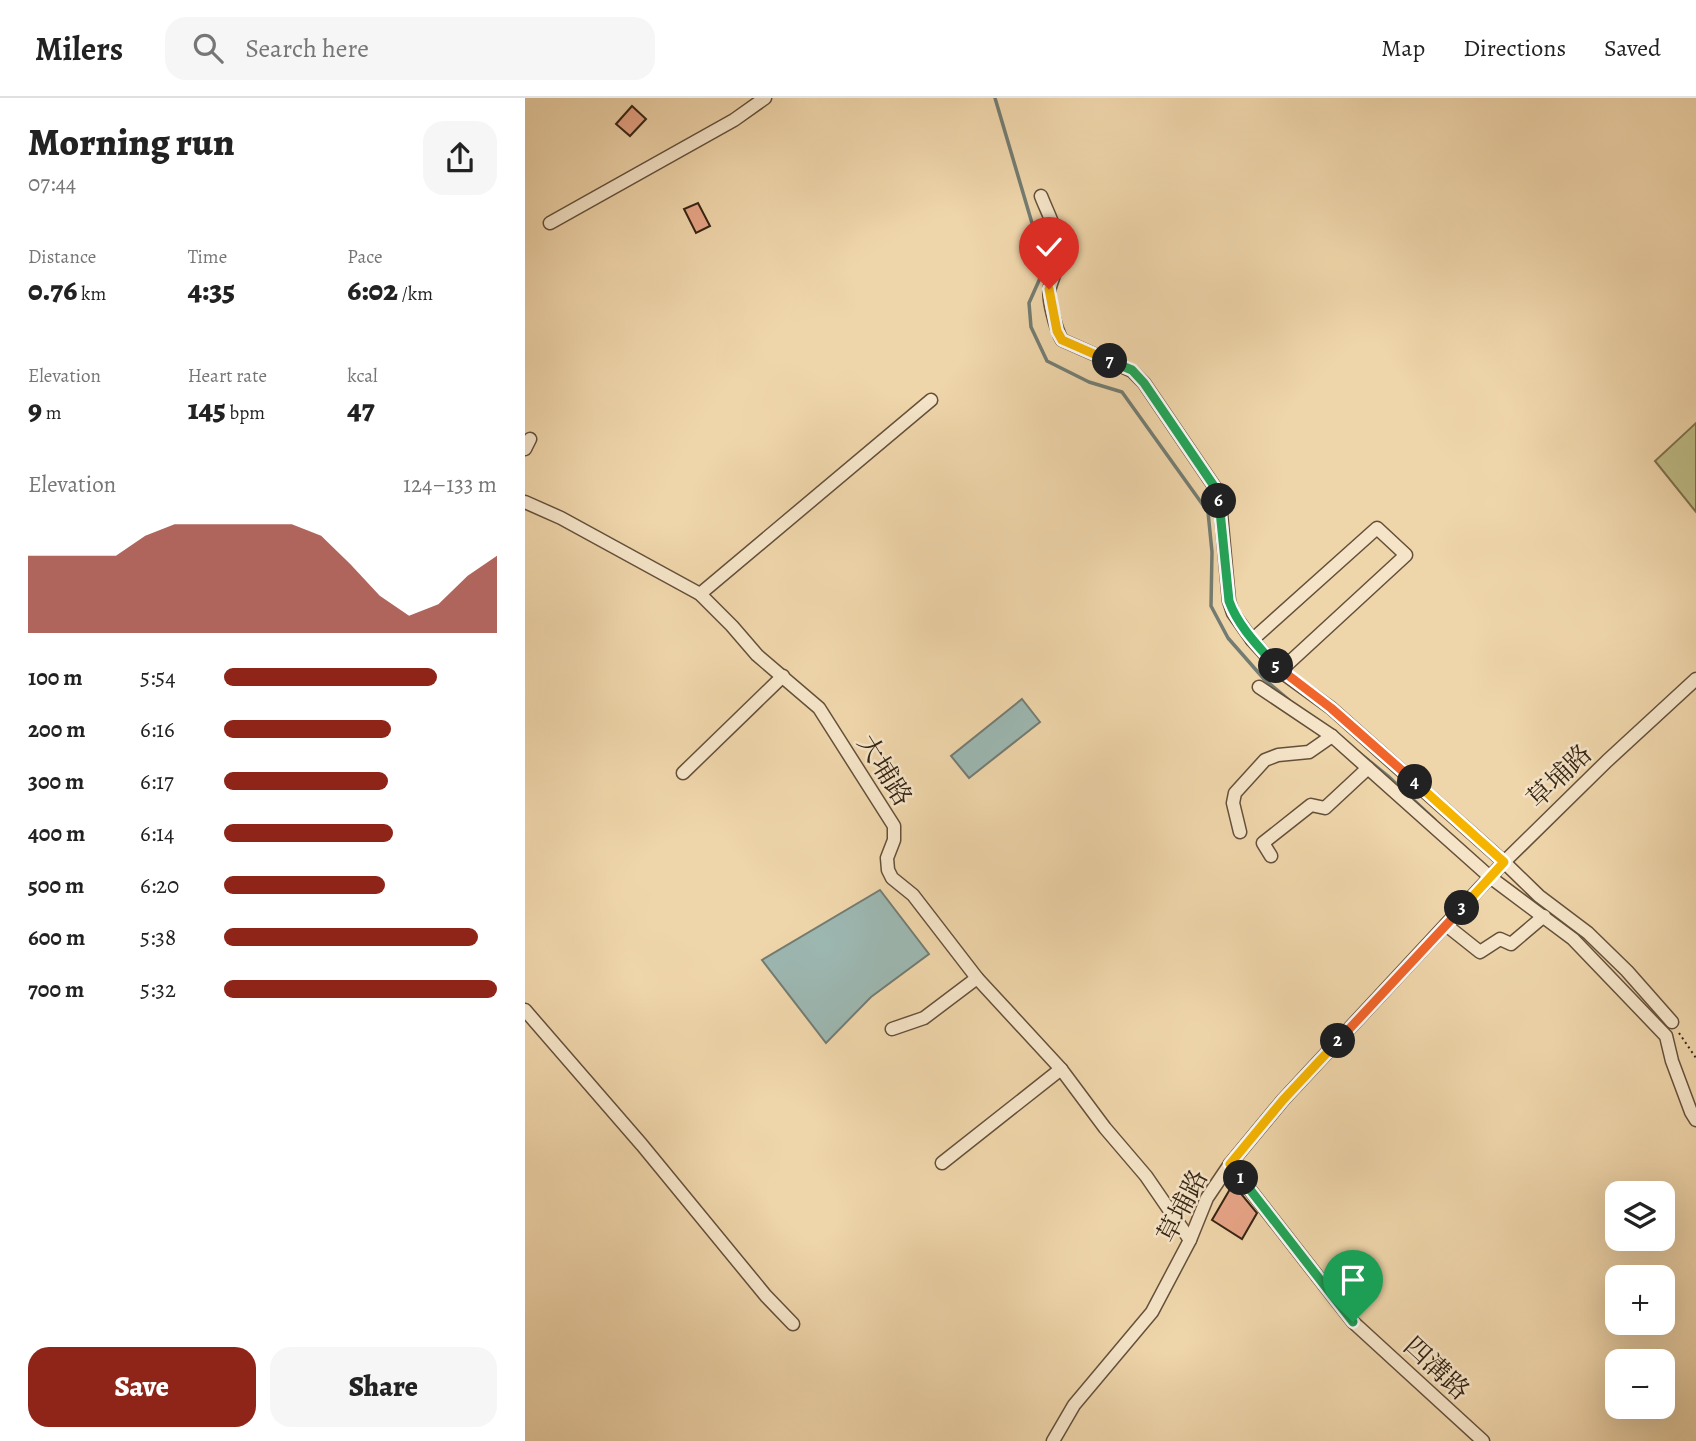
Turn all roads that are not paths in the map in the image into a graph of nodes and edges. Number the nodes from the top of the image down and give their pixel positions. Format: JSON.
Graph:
{"nodes":[{"id":1,"x":765,"y":98,"type":"edge"},
{"id":2,"x":1041,"y":196,"type":"dead end"},
{"id":3,"x":550,"y":223,"type":"dead end"},
{"id":4,"x":930,"y":400,"type":"dead end"},
{"id":5,"x":525,"y":502,"type":"edge"},
{"id":6,"x":699,"y":594,"type":"junction"},
{"id":7,"x":1252,"y":640,"type":"junction"},
{"id":8,"x":1280,"y":671,"type":"junction"},
{"id":9,"x":783,"y":676,"type":"junction"},
{"id":10,"x":1696,"y":679,"type":"edge"},
{"id":11,"x":1259,"y":687,"type":"dead end"},
{"id":12,"x":1332,"y":736,"type":"junction"},
{"id":13,"x":1368,"y":768,"type":"junction"},
{"id":14,"x":683,"y":773,"type":"dead end"},
{"id":15,"x":1240,"y":832,"type":"dead end"},
{"id":16,"x":1271,"y":856,"type":"dead end"},
{"id":17,"x":1504,"y":862,"type":"junction"},
{"id":18,"x":1490,"y":877,"type":"junction"},
{"id":19,"x":1544,"y":916,"type":"junction"},
{"id":20,"x":1446,"y":925,"type":"junction"},
{"id":21,"x":977,"y":978,"type":"junction"},
{"id":22,"x":525,"y":1010,"type":"edge"},
{"id":23,"x":1672,"y":1022,"type":"road end"},
{"id":24,"x":892,"y":1029,"type":"dead end"},
{"id":25,"x":1061,"y":1069,"type":"junction"},
{"id":26,"x":1696,"y":1120,"type":"edge"},
{"id":27,"x":942,"y":1163,"type":"dead end"},
{"id":28,"x":1230,"y":1164,"type":"junction"},
{"id":29,"x":1190,"y":1240,"type":"junction"},
{"id":30,"x":793,"y":1324,"type":"dead end"},
{"id":31,"x":1053,"y":1441,"type":"edge"},
{"id":32,"x":1483,"y":1441,"type":"edge"}],
"edges":[{"from":1,"to":3,"type":"street"},
{"from":2,"to":7,"type":"street"},
{"from":4,"to":6,"type":"street"},
{"from":5,"to":6,"type":"street","name":"大埔路"},
{"from":6,"to":9,"type":"street","name":"大埔路"},
{"from":7,"to":8,"type":"street"},
{"from":7,"to":8,"type":"street"},
{"from":8,"to":17,"type":"street"},
{"from":9,"to":14,"type":"street"},
{"from":9,"to":21,"type":"street","name":"大埔路"},
{"from":10,"to":17,"type":"street","name":"草埔路"},
{"from":11,"to":12,"type":"street"},
{"from":12,"to":13,"type":"street"},
{"from":12,"to":15,"type":"street"},
{"from":13,"to":16,"type":"street"},
{"from":13,"to":18,"type":"street"},
{"from":17,"to":18,"type":"street","name":"草埔路"},
{"from":17,"to":23,"type":"street"},
{"from":18,"to":19,"type":"street"},
{"from":18,"to":20,"type":"street","name":"草埔路"},
{"from":19,"to":20,"type":"street"},
{"from":19,"to":26,"type":"street"},
{"from":20,"to":28,"type":"street","name":"草埔路"},
{"from":21,"to":24,"type":"street"},
{"from":21,"to":25,"type":"street","name":"大埔路"},
{"from":22,"to":30,"type":"street"},
{"from":25,"to":27,"type":"street"},
{"from":25,"to":29,"type":"street","name":"大埔路"},
{"from":28,"to":29,"type":"street","name":"草埔路"},
{"from":28,"to":32,"type":"street","name":"四溝路"},
{"from":29,"to":31,"type":"street","name":"草埔路"}]}
